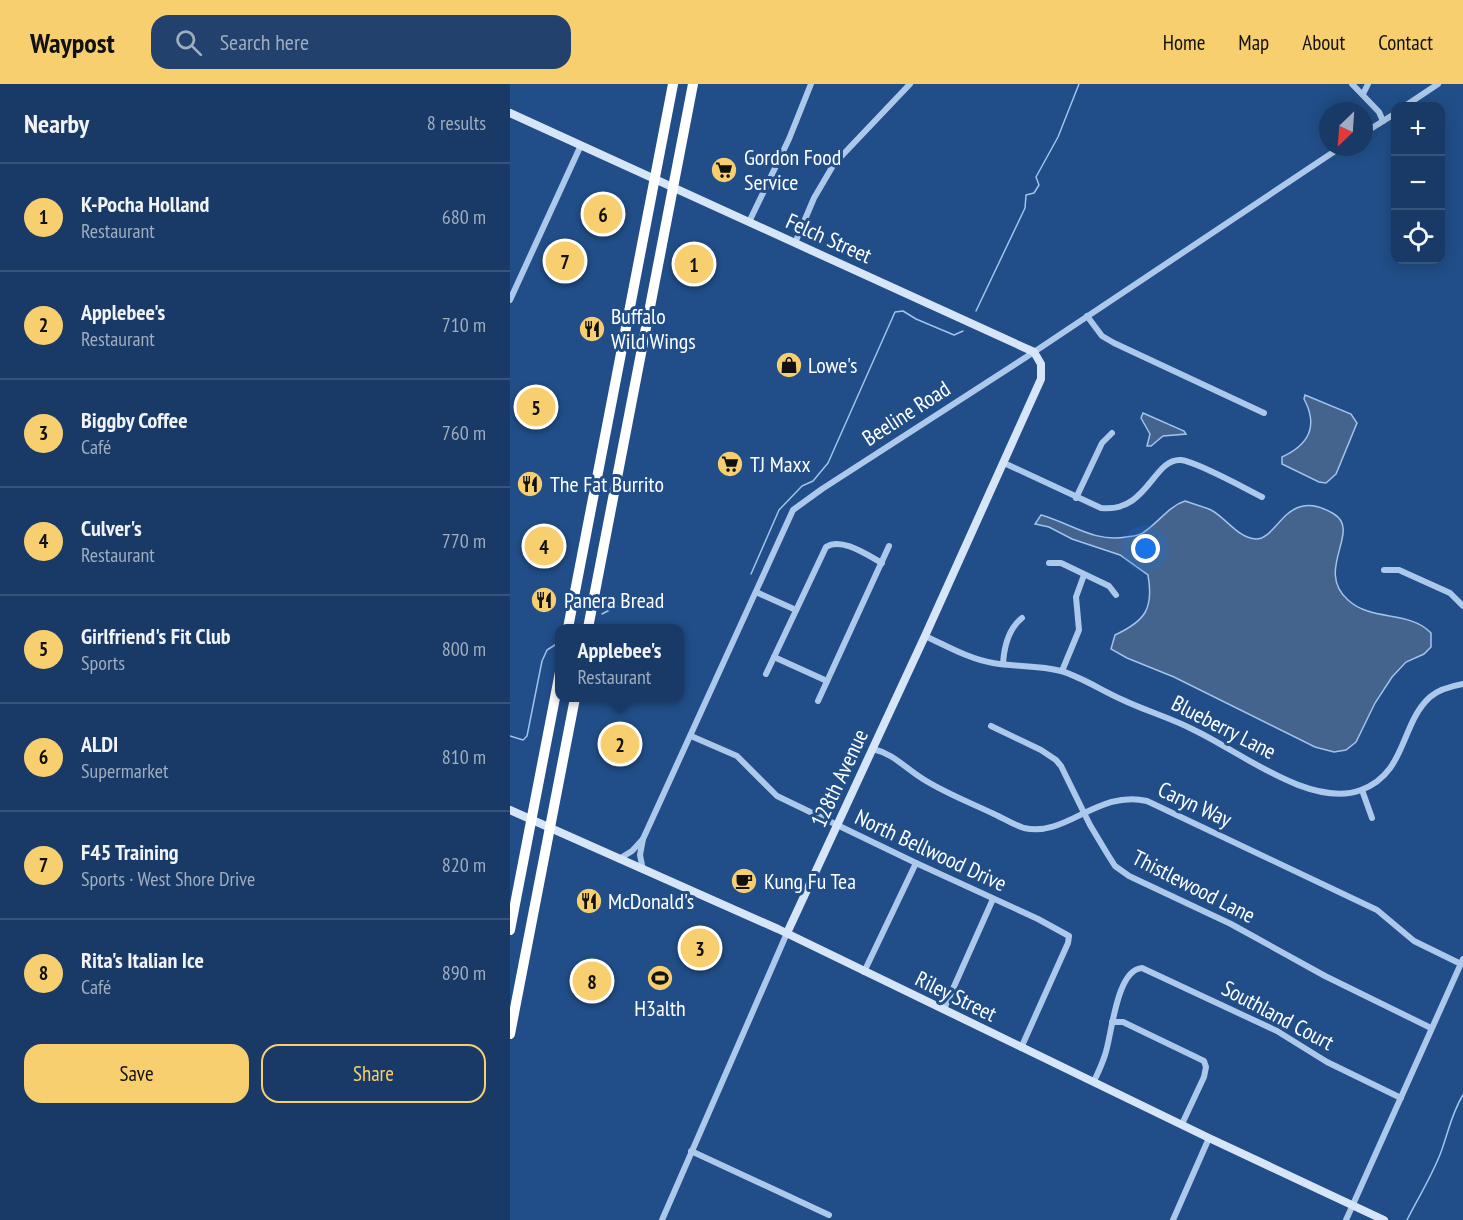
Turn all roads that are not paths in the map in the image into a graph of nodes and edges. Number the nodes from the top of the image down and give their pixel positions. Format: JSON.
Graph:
{"nodes":[{"id":1,"x":673,"y":84,"type":"edge"},
{"id":2,"x":693,"y":84,"type":"edge"},
{"id":3,"x":811,"y":84,"type":"edge"},
{"id":4,"x":910,"y":84,"type":"edge"},
{"id":5,"x":1352,"y":84,"type":"edge"},
{"id":6,"x":1368,"y":84,"type":"edge"},
{"id":7,"x":1438,"y":84,"type":"edge"},
{"id":8,"x":1363,"y":94,"type":"junction"},
{"id":9,"x":1411,"y":102,"type":"edge"},
{"id":10,"x":510,"y":113,"type":"edge"},
{"id":11,"x":1391,"y":116,"type":"edge"},
{"id":12,"x":1383,"y":121,"type":"junction"},
{"id":13,"x":1373,"y":127,"type":"edge"},
{"id":14,"x":581,"y":145,"type":"junction"},
{"id":15,"x":1327,"y":156,"type":"edge"},
{"id":16,"x":655,"y":179,"type":"junction"},
{"id":17,"x":674,"y":187,"type":"junction"},
{"id":18,"x":749,"y":222,"type":"junction"},
{"id":19,"x":795,"y":243,"type":"junction"},
{"id":20,"x":510,"y":300,"type":"edge"},
{"id":21,"x":1087,"y":316,"type":"junction"},
{"id":22,"x":627,"y":327,"type":"junction"},
{"id":23,"x":644,"y":339,"type":"junction"},
{"id":24,"x":1034,"y":352,"type":"junction"},
{"id":25,"x":1264,"y":413,"type":"dead end"},
{"id":26,"x":1112,"y":433,"type":"dead end"},
{"id":27,"x":1004,"y":464,"type":"junction"},
{"id":28,"x":1262,"y":497,"type":"dead end"},
{"id":29,"x":1076,"y":498,"type":"junction"},
{"id":30,"x":889,"y":546,"type":"dead end"},
{"id":31,"x":882,"y":563,"type":"junction"},
{"id":32,"x":1049,"y":563,"type":"dead end"},
{"id":33,"x":1384,"y":570,"type":"dead end"},
{"id":34,"x":1084,"y":575,"type":"junction"},
{"id":35,"x":756,"y":592,"type":"junction"},
{"id":36,"x":1116,"y":594,"type":"dead end"},
{"id":37,"x":1463,"y":606,"type":"edge"},
{"id":38,"x":796,"y":610,"type":"junction"},
{"id":39,"x":1022,"y":618,"type":"dead end"},
{"id":40,"x":569,"y":624,"type":"edge"},
{"id":41,"x":589,"y":624,"type":"edge"},
{"id":42,"x":925,"y":636,"type":"junction"},
{"id":43,"x":774,"y":657,"type":"junction"},
{"id":44,"x":1003,"y":664,"type":"junction"},
{"id":45,"x":1062,"y":671,"type":"junction"},
{"id":46,"x":766,"y":674,"type":"dead end"},
{"id":47,"x":827,"y":681,"type":"junction"},
{"id":48,"x":1463,"y":684,"type":"edge"},
{"id":49,"x":555,"y":698,"type":"edge"},
{"id":50,"x":818,"y":701,"type":"dead end"},
{"id":51,"x":574,"y":702,"type":"edge"},
{"id":52,"x":991,"y":726,"type":"dead end"},
{"id":53,"x":691,"y":736,"type":"junction"},
{"id":54,"x":873,"y":749,"type":"junction"},
{"id":55,"x":1362,"y":790,"type":"junction"},
{"id":56,"x":510,"y":810,"type":"edge"},
{"id":57,"x":1085,"y":811,"type":"junction"},
{"id":58,"x":1372,"y":818,"type":"dead end"},
{"id":59,"x":531,"y":820,"type":"junction"},
{"id":60,"x":837,"y":825,"type":"junction"},
{"id":61,"x":550,"y":828,"type":"junction"},
{"id":62,"x":643,"y":839,"type":"junction"},
{"id":63,"x":618,"y":859,"type":"junction"},
{"id":64,"x":916,"y":863,"type":"junction"},
{"id":65,"x":643,"y":870,"type":"junction"},
{"id":66,"x":993,"y":899,"type":"junction"},
{"id":67,"x":510,"y":930,"type":"edge"},
{"id":68,"x":787,"y":933,"type":"junction"},
{"id":69,"x":1462,"y":961,"type":"edge"},
{"id":70,"x":864,"y":972,"type":"junction"},
{"id":71,"x":515,"y":978,"type":"edge"},
{"id":72,"x":944,"y":1009,"type":"junction"},
{"id":73,"x":1112,"y":1022,"type":"junction"},
{"id":74,"x":1431,"y":1028,"type":"junction"},
{"id":75,"x":510,"y":1034,"type":"edge"},
{"id":76,"x":1021,"y":1048,"type":"junction"},
{"id":77,"x":1094,"y":1081,"type":"junction"},
{"id":78,"x":1401,"y":1098,"type":"junction"},
{"id":79,"x":1182,"y":1124,"type":"junction"},
{"id":80,"x":1209,"y":1138,"type":"junction"},
{"id":81,"x":692,"y":1151,"type":"junction"},
{"id":82,"x":1352,"y":1205,"type":"junction"},
{"id":83,"x":829,"y":1215,"type":"dead end"},
{"id":84,"x":662,"y":1220,"type":"edge"},
{"id":85,"x":1173,"y":1220,"type":"edge"},
{"id":86,"x":1346,"y":1220,"type":"edge"},
{"id":87,"x":1384,"y":1220,"type":"edge"}],
"edges":[{"from":1,"to":16,"type":"highway"},
{"from":2,"to":17,"type":"highway"},
{"from":3,"to":18,"type":"street"},
{"from":4,"to":19,"type":"street"},
{"from":5,"to":8,"type":"street"},
{"from":6,"to":8,"type":"street"},
{"from":7,"to":9,"type":"street"},
{"from":8,"to":12,"type":"street"},
{"from":10,"to":14,"type":"street","name":"Felch Street"},
{"from":11,"to":12,"type":"street"},
{"from":12,"to":13,"type":"street"},
{"from":14,"to":16,"type":"street","name":"Felch Street"},
{"from":14,"to":20,"type":"street"},
{"from":15,"to":21,"type":"street","name":"Beeline Road"},
{"from":16,"to":17,"type":"street","name":"Felch Street"},
{"from":16,"to":22,"type":"highway"},
{"from":17,"to":18,"type":"street","name":"Felch Street"},
{"from":17,"to":23,"type":"highway"},
{"from":18,"to":19,"type":"street","name":"Felch Street"},
{"from":19,"to":24,"type":"street","name":"Felch Street"},
{"from":21,"to":24,"type":"street","name":"Beeline Road"},
{"from":21,"to":25,"type":"street"},
{"from":22,"to":23,"type":"highway"},
{"from":22,"to":40,"type":"highway"},
{"from":23,"to":41,"type":"highway"},
{"from":24,"to":27,"type":"street","name":"128th Avenue"},
{"from":24,"to":35,"type":"street","name":"Beeline Road"},
{"from":26,"to":29,"type":"street"},
{"from":27,"to":29,"type":"street"},
{"from":27,"to":42,"type":"street","name":"128th Avenue"},
{"from":28,"to":29,"type":"street"},
{"from":30,"to":31,"type":"street"},
{"from":31,"to":38,"type":"street"},
{"from":31,"to":47,"type":"street"},
{"from":32,"to":34,"type":"street"},
{"from":33,"to":37,"type":"street"},
{"from":34,"to":36,"type":"street"},
{"from":34,"to":45,"type":"street"},
{"from":35,"to":38,"type":"street"},
{"from":35,"to":53,"type":"street","name":"Beeline Road"},
{"from":38,"to":43,"type":"street"},
{"from":39,"to":44,"type":"street"},
{"from":42,"to":44,"type":"street","name":"Blueberry Lane"},
{"from":42,"to":54,"type":"street","name":"128th Avenue"},
{"from":43,"to":46,"type":"street"},
{"from":43,"to":47,"type":"street"},
{"from":44,"to":45,"type":"street","name":"Blueberry Lane"},
{"from":45,"to":55,"type":"street","name":"Blueberry Lane"},
{"from":47,"to":50,"type":"street"},
{"from":48,"to":55,"type":"street","name":"Blueberry Lane"},
{"from":49,"to":59,"type":"highway"},
{"from":51,"to":61,"type":"highway"},
{"from":52,"to":57,"type":"street","name":"Thistlewood Lane"},
{"from":53,"to":60,"type":"street","name":"North Bellwood Drive"},
{"from":53,"to":62,"type":"street","name":"Beeline Road"},
{"from":54,"to":57,"type":"street","name":"Caryn Way"},
{"from":54,"to":60,"type":"street","name":"128th Avenue"},
{"from":55,"to":58,"type":"street"},
{"from":56,"to":59,"type":"street","name":"Riley Street"},
{"from":57,"to":69,"type":"street","name":"Caryn Way"},
{"from":57,"to":74,"type":"street","name":"Thistlewood Lane"},
{"from":59,"to":61,"type":"street","name":"Riley Street"},
{"from":59,"to":67,"type":"highway"},
{"from":60,"to":64,"type":"street","name":"North Bellwood Drive"},
{"from":60,"to":68,"type":"street","name":"128th Avenue"},
{"from":61,"to":63,"type":"street","name":"Riley Street"},
{"from":61,"to":71,"type":"highway"},
{"from":62,"to":63,"type":"street","name":"Beeline Road"},
{"from":62,"to":65,"type":"street","name":"Beeline Road"},
{"from":63,"to":65,"type":"street","name":"Riley Street"},
{"from":64,"to":66,"type":"street","name":"North Bellwood Drive"},
{"from":64,"to":70,"type":"street"},
{"from":65,"to":68,"type":"street","name":"Riley Street"},
{"from":66,"to":72,"type":"street"},
{"from":66,"to":76,"type":"street","name":"North Bellwood Drive"},
{"from":68,"to":70,"type":"street","name":"Riley Street"},
{"from":68,"to":81,"type":"street","name":"128th Avenue"},
{"from":69,"to":74,"type":"street"},
{"from":70,"to":72,"type":"street","name":"Riley Street"},
{"from":71,"to":75,"type":"highway"},
{"from":72,"to":76,"type":"street","name":"Riley Street"},
{"from":73,"to":77,"type":"street"},
{"from":73,"to":78,"type":"street","name":"Southland Court"},
{"from":73,"to":79,"type":"street"},
{"from":74,"to":78,"type":"street"},
{"from":76,"to":77,"type":"street","name":"Riley Street"},
{"from":77,"to":79,"type":"street","name":"Riley Street"},
{"from":78,"to":82,"type":"street"},
{"from":79,"to":80,"type":"street","name":"Riley Street"},
{"from":80,"to":82,"type":"street","name":"Riley Street"},
{"from":80,"to":85,"type":"street"},
{"from":81,"to":83,"type":"street"},
{"from":81,"to":84,"type":"street","name":"128th Avenue"},
{"from":82,"to":86,"type":"street"},
{"from":82,"to":87,"type":"street","name":"Riley Street"}]}
